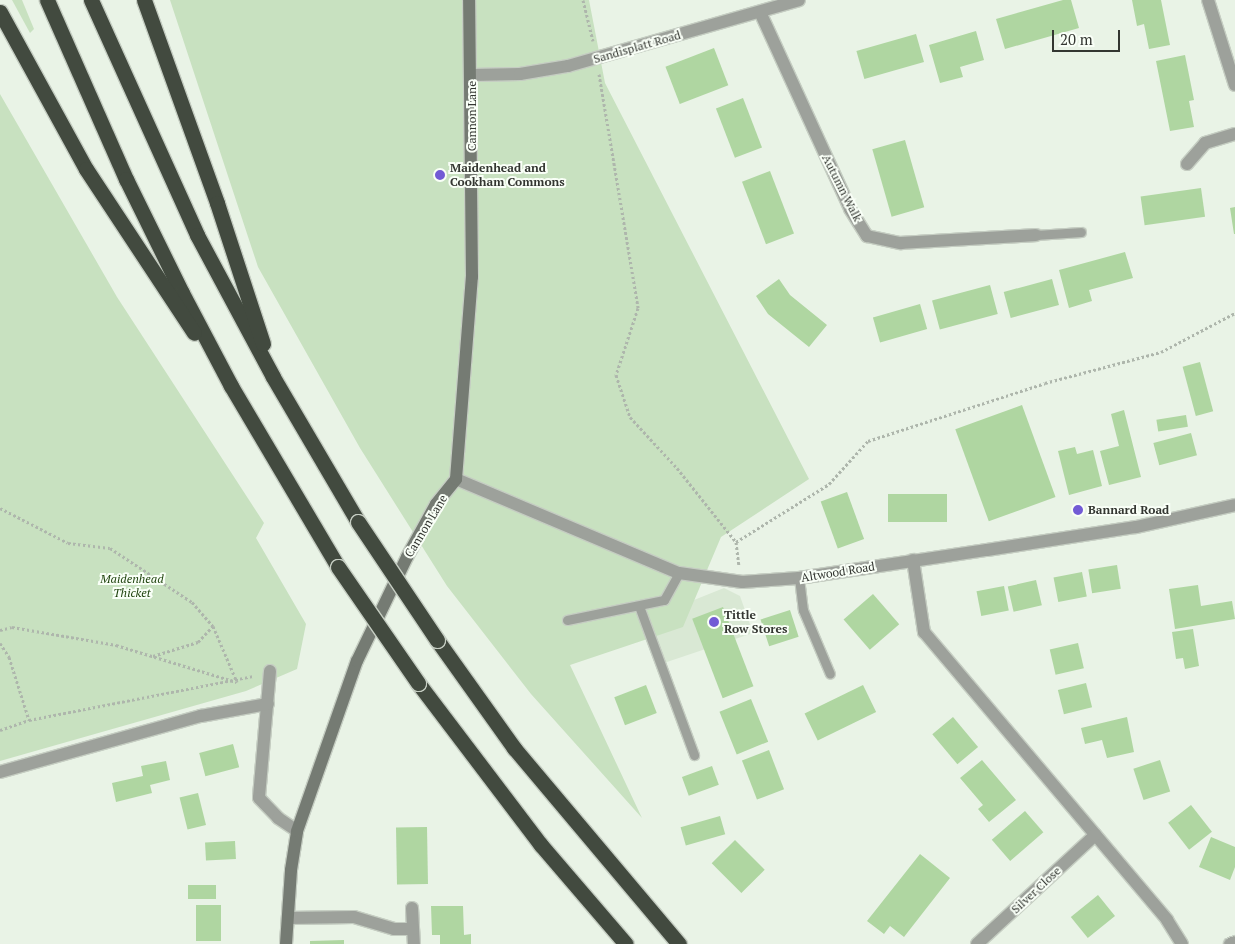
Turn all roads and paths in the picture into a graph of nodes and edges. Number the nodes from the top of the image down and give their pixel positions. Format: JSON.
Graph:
{"nodes":[{"id":1,"x":47,"y":0,"type":"edge"},
{"id":2,"x":91,"y":0,"type":"edge"},
{"id":3,"x":144,"y":0,"type":"edge"},
{"id":4,"x":469,"y":0,"type":"edge"},
{"id":5,"x":583,"y":0,"type":"edge"},
{"id":6,"x":799,"y":0,"type":"edge"},
{"id":7,"x":1208,"y":0,"type":"edge"},
{"id":8,"x":0,"y":12,"type":"edge"},
{"id":9,"x":760,"y":12,"type":"junction"},
{"id":10,"x":593,"y":44,"type":"dead end"},
{"id":11,"x":598,"y":69,"type":"dead end"},
{"id":12,"x":472,"y":75,"type":"junction"},
{"id":13,"x":1235,"y":85,"type":"edge"},
{"id":14,"x":1235,"y":134,"type":"edge"},
{"id":15,"x":1188,"y":164,"type":"dead end"},
{"id":16,"x":1081,"y":232,"type":"dead end"},
{"id":17,"x":1036,"y":235,"type":"joint"},
{"id":18,"x":1235,"y":313,"type":"edge"},
{"id":19,"x":273,"y":377,"type":"junction"},
{"id":20,"x":231,"y":386,"type":"junction"},
{"id":21,"x":456,"y":478,"type":"junction"},
{"id":22,"x":1235,"y":505,"type":"edge"},
{"id":23,"x":0,"y":508,"type":"edge"},
{"id":24,"x":913,"y":560,"type":"junction"},
{"id":25,"x":679,"y":573,"type":"junction"},
{"id":26,"x":799,"y":578,"type":"junction"},
{"id":27,"x":639,"y":606,"type":"junction"},
{"id":28,"x":566,"y":620,"type":"dead end"},
{"id":29,"x":214,"y":626,"type":"junction"},
{"id":30,"x":0,"y":630,"type":"edge"},
{"id":31,"x":0,"y":642,"type":"edge"},
{"id":32,"x":152,"y":656,"type":"junction"},
{"id":33,"x":270,"y":671,"type":"dead end"},
{"id":34,"x":830,"y":674,"type":"dead end"},
{"id":35,"x":237,"y":682,"type":"junction"},
{"id":36,"x":268,"y":704,"type":"junction"},
{"id":37,"x":29,"y":720,"type":"junction"},
{"id":38,"x":0,"y":730,"type":"edge"},
{"id":39,"x":694,"y":755,"type":"dead end"},
{"id":40,"x":0,"y":772,"type":"edge"},
{"id":41,"x":297,"y":830,"type":"junction"},
{"id":42,"x":1095,"y":835,"type":"junction"},
{"id":43,"x":412,"y":908,"type":"dead end"},
{"id":44,"x":288,"y":918,"type":"junction"},
{"id":45,"x":413,"y":929,"type":"junction"},
{"id":46,"x":1235,"y":942,"type":"edge"},
{"id":47,"x":286,"y":944,"type":"edge"},
{"id":48,"x":414,"y":944,"type":"edge"},
{"id":49,"x":626,"y":944,"type":"edge"},
{"id":50,"x":679,"y":944,"type":"edge"},
{"id":51,"x":977,"y":944,"type":"edge"},
{"id":52,"x":1182,"y":944,"type":"edge"},
{"id":53,"x":1230,"y":944,"type":"edge"}],
"edges":[{"from":1,"to":20,"type":"highway"},
{"from":2,"to":19,"type":"highway"},
{"from":3,"to":19,"type":"highway"},
{"from":4,"to":12,"type":"street","name":"Cannon Lane"},
{"from":5,"to":10,"type":"path"},
{"from":6,"to":9,"type":"street","name":"Sandisplatt Road"},
{"from":7,"to":13,"type":"street"},
{"from":8,"to":20,"type":"highway"},
{"from":9,"to":12,"type":"street","name":"Sandisplatt Road"},
{"from":9,"to":17,"type":"street","name":"Autumn Walk"},
{"from":11,"to":18,"type":"path"},
{"from":12,"to":21,"type":"street","name":"Cannon Lane"},
{"from":14,"to":15,"type":"street"},
{"from":16,"to":17,"type":"lane"},
{"from":19,"to":50,"type":"highway","bridge":true},
{"from":20,"to":49,"type":"highway","bridge":true},
{"from":21,"to":25,"type":"street","name":"Altwood Road"},
{"from":21,"to":41,"type":"street","name":"Cannon Lane"},
{"from":22,"to":24,"type":"street","name":"Altwood Road"},
{"from":23,"to":29,"type":"path"},
{"from":24,"to":26,"type":"street","name":"Altwood Road"},
{"from":24,"to":42,"type":"street"},
{"from":25,"to":26,"type":"street","name":"Altwood Road"},
{"from":25,"to":27,"type":"lane"},
{"from":26,"to":34,"type":"lane"},
{"from":27,"to":28,"type":"lane"},
{"from":27,"to":39,"type":"lane"},
{"from":29,"to":32,"type":"path"},
{"from":29,"to":35,"type":"path"},
{"from":30,"to":32,"type":"path"},
{"from":31,"to":37,"type":"path"},
{"from":32,"to":35,"type":"path"},
{"from":33,"to":36,"type":"street"},
{"from":35,"to":37,"type":"path"},
{"from":36,"to":40,"type":"street"},
{"from":36,"to":41,"type":"street"},
{"from":37,"to":38,"type":"path"},
{"from":41,"to":44,"type":"street","name":"Cannon Lane"},
{"from":42,"to":51,"type":"street","name":"Silver Close"},
{"from":42,"to":52,"type":"street"},
{"from":43,"to":45,"type":"street"},
{"from":44,"to":45,"type":"street"},
{"from":44,"to":47,"type":"street","name":"Cannon Lane"},
{"from":45,"to":48,"type":"street"},
{"from":46,"to":53,"type":"street"}]}
